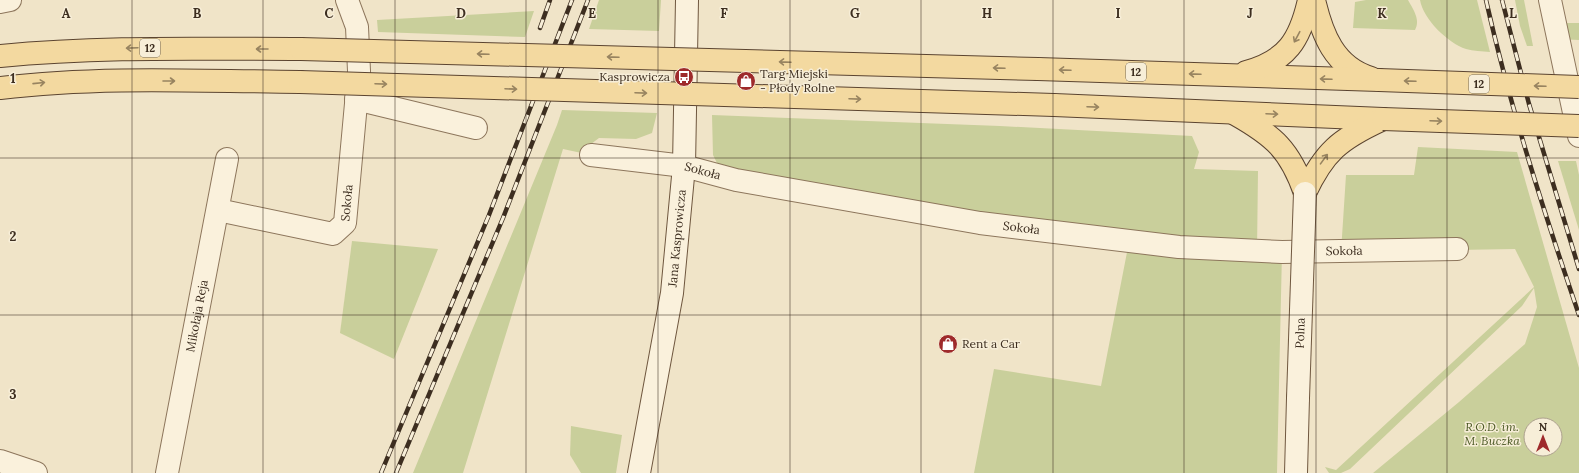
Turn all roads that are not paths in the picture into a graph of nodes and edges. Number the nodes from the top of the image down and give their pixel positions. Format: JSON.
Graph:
{"nodes":[{"id":1,"x":10,"y":0,"type":"edge"},
{"id":2,"x":347,"y":0,"type":"edge"},
{"id":3,"x":687,"y":0,"type":"edge"},
{"id":4,"x":1309,"y":0,"type":"edge"},
{"id":5,"x":1314,"y":0,"type":"edge"},
{"id":6,"x":1550,"y":0,"type":"edge"},
{"id":7,"x":0,"y":2,"type":"edge"},
{"id":8,"x":1570,"y":50,"type":"edge"},
{"id":9,"x":0,"y":56,"type":"edge"},
{"id":10,"x":1234,"y":76,"type":"junction"},
{"id":11,"x":1379,"y":80,"type":"junction"},
{"id":12,"x":0,"y":88,"type":"edge"},
{"id":13,"x":1579,"y":88,"type":"edge"},
{"id":14,"x":356,"y":99,"type":"junction"},
{"id":15,"x":1233,"y":113,"type":"junction"},
{"id":16,"x":1383,"y":119,"type":"junction"},
{"id":17,"x":1579,"y":126,"type":"edge"},
{"id":18,"x":476,"y":128,"type":"dead end"},
{"id":19,"x":1579,"y":136,"type":"edge"},
{"id":20,"x":591,"y":155,"type":"dead end"},
{"id":21,"x":227,"y":159,"type":"dead end"},
{"id":22,"x":684,"y":166,"type":"junction"},
{"id":23,"x":1305,"y":193,"type":"junction"},
{"id":24,"x":218,"y":210,"type":"junction"},
{"id":25,"x":1457,"y":250,"type":"dead end"},
{"id":26,"x":5,"y":466,"type":"edge"},
{"id":27,"x":36,"y":473,"type":"edge"},
{"id":28,"x":167,"y":473,"type":"edge"},
{"id":29,"x":639,"y":473,"type":"edge"},
{"id":30,"x":1296,"y":473,"type":"edge"}],
"edges":[{"from":1,"to":7,"type":"street"},
{"from":2,"to":14,"type":"street","name":"Sokoła"},
{"from":3,"to":22,"type":"street","name":"Jana Kasprowicza"},
{"from":4,"to":10,"type":"main road","one_way":true},
{"from":5,"to":11,"type":"main road"},
{"from":6,"to":8,"type":"street"},
{"from":8,"to":19,"type":"street"},
{"from":10,"to":9,"type":"main road","number":"12","one_way":true,"bridge":true},
{"from":11,"to":10,"type":"main road","number":"12","one_way":true},
{"from":13,"to":11,"type":"main road","number":"12","one_way":true,"bridge":true},
{"from":12,"to":15,"type":"main road","one_way":true,"bridge":true},
{"from":14,"to":18,"type":"street"},
{"from":14,"to":24,"type":"street","name":"Sokoła"},
{"from":15,"to":16,"type":"main road","one_way":true},
{"from":15,"to":23,"type":"main road"},
{"from":16,"to":17,"type":"main road","one_way":true,"bridge":true},
{"from":23,"to":16,"type":"main road","one_way":true},
{"from":20,"to":22,"type":"street","name":"Sokoła"},
{"from":21,"to":24,"type":"street","name":"Mikołaja Reja"},
{"from":22,"to":25,"type":"street","name":"Sokoła"},
{"from":22,"to":29,"type":"street","name":"Jana Kasprowicza"},
{"from":23,"to":30,"type":"street","name":"Polna","bridge":true},
{"from":24,"to":28,"type":"street","name":"Mikołaja Reja"},
{"from":26,"to":27,"type":"street"}]}
